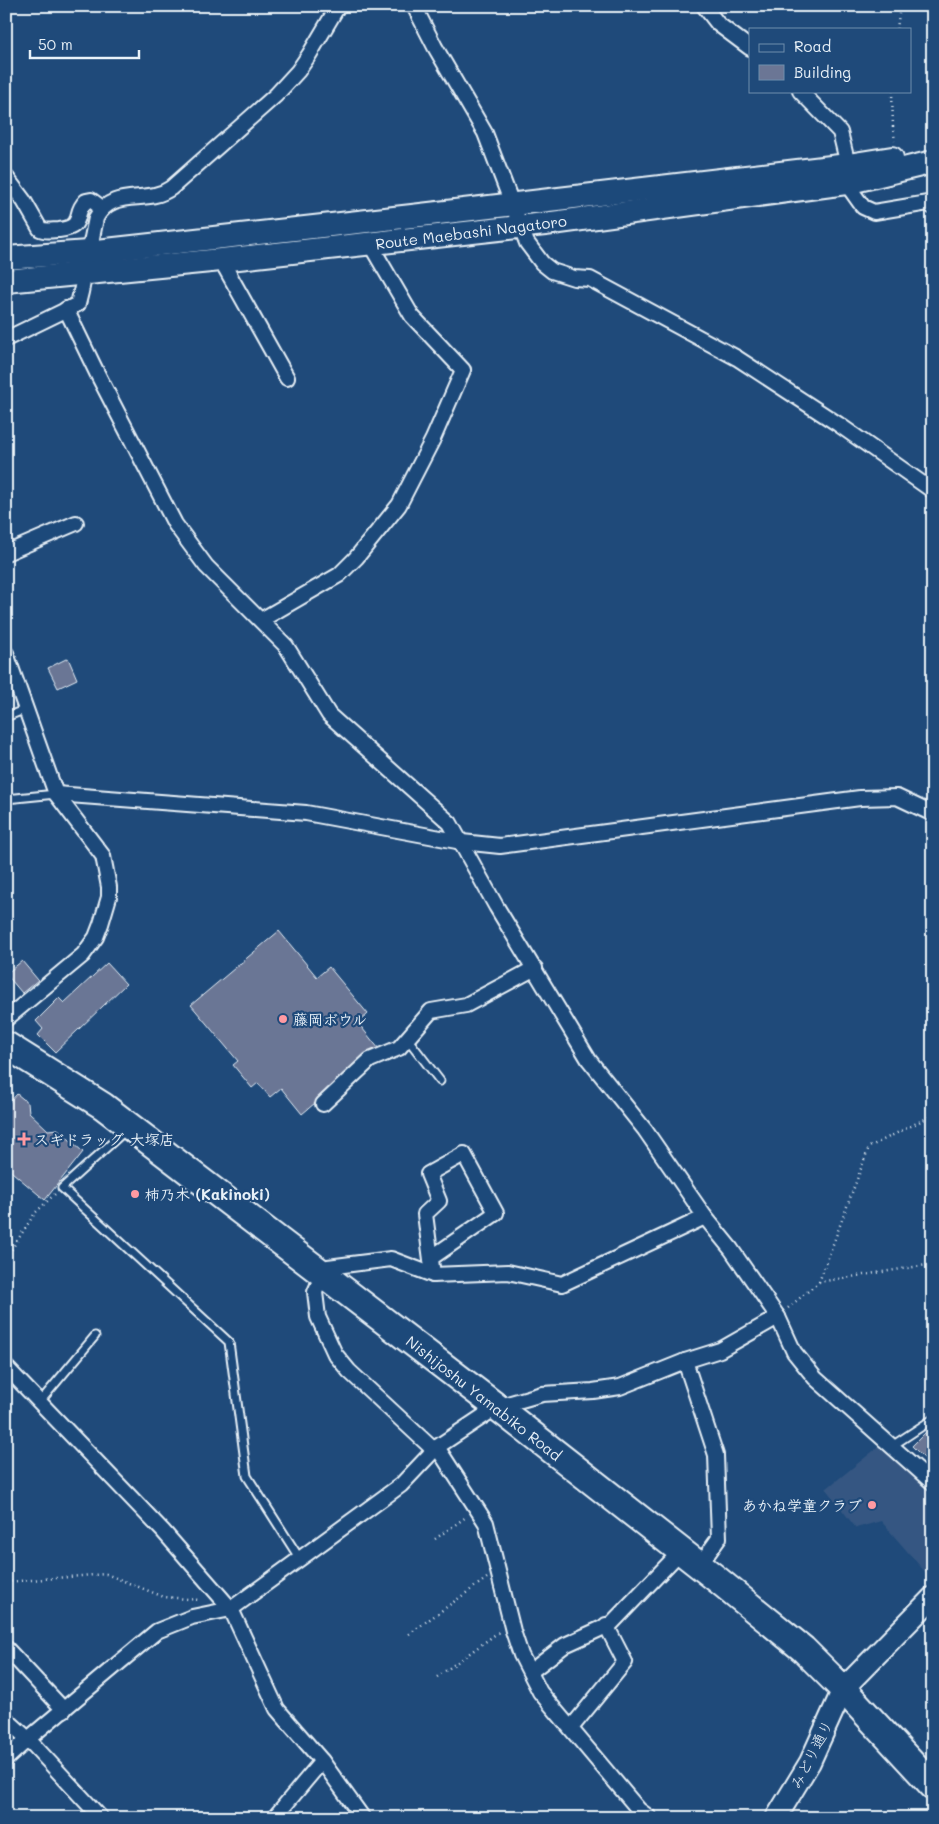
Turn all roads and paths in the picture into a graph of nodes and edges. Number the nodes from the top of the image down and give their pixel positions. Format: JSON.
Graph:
{"nodes":[{"id":1,"x":338,"y":6,"type":"edge"},
{"id":2,"x":414,"y":6,"type":"edge"},
{"id":3,"x":704,"y":6,"type":"edge"},
{"id":4,"x":900,"y":6,"type":"edge"},
{"id":5,"x":897,"y":28,"type":"edge"},
{"id":6,"x":749,"y":47,"type":"edge"},
{"id":7,"x":801,"y":92,"type":"edge"},
{"id":8,"x":892,"y":92,"type":"edge"},
{"id":9,"x":933,"y":152,"type":"edge"},
{"id":10,"x":898,"y":157,"type":"junction"},
{"id":11,"x":933,"y":162,"type":"edge"},
{"id":12,"x":847,"y":174,"type":"junction"},
{"id":13,"x":6,"y":177,"type":"edge"},
{"id":14,"x":513,"y":204,"type":"junction"},
{"id":15,"x":933,"y":207,"type":"edge"},
{"id":16,"x":102,"y":208,"type":"junction"},
{"id":17,"x":521,"y":227,"type":"junction"},
{"id":18,"x":370,"y":244,"type":"junction"},
{"id":19,"x":6,"y":258,"type":"edge"},
{"id":20,"x":221,"y":260,"type":"junction"},
{"id":21,"x":86,"y":263,"type":"junction"},
{"id":22,"x":6,"y":282,"type":"edge"},
{"id":23,"x":66,"y":309,"type":"junction"},
{"id":24,"x":6,"y":339,"type":"edge"},
{"id":25,"x":287,"y":378,"type":"dead end"},
{"id":26,"x":933,"y":491,"type":"edge"},
{"id":27,"x":76,"y":522,"type":"dead end"},
{"id":28,"x":6,"y":553,"type":"edge"},
{"id":29,"x":262,"y":620,"type":"junction"},
{"id":30,"x":6,"y":653,"type":"edge"},
{"id":31,"x":9,"y":668,"type":"edge"},
{"id":32,"x":26,"y":709,"type":"junction"},
{"id":33,"x":6,"y":717,"type":"edge"},
{"id":34,"x":56,"y":794,"type":"junction"},
{"id":35,"x":6,"y":799,"type":"edge"},
{"id":36,"x":933,"y":814,"type":"edge"},
{"id":37,"x":462,"y":842,"type":"junction"},
{"id":38,"x":535,"y":968,"type":"junction"},
{"id":39,"x":6,"y":1019,"type":"edge"},
{"id":40,"x":407,"y":1038,"type":"junction"},
{"id":41,"x":6,"y":1045,"type":"edge"},
{"id":42,"x":440,"y":1081,"type":"dead end"},
{"id":43,"x":323,"y":1104,"type":"dead end"},
{"id":44,"x":933,"y":1115,"type":"edge"},
{"id":45,"x":130,"y":1126,"type":"junction"},
{"id":46,"x":62,"y":1188,"type":"junction"},
{"id":47,"x":705,"y":1217,"type":"junction"},
{"id":48,"x":6,"y":1258,"type":"edge"},
{"id":49,"x":431,"y":1258,"type":"junction"},
{"id":50,"x":933,"y":1264,"type":"edge"},
{"id":51,"x":323,"y":1274,"type":"junction"},
{"id":52,"x":433,"y":1275,"type":"junction"},
{"id":53,"x":819,"y":1282,"type":"junction"},
{"id":54,"x":778,"y":1317,"type":"junction"},
{"id":55,"x":95,"y":1336,"type":"dead end"},
{"id":56,"x":685,"y":1361,"type":"junction"},
{"id":57,"x":6,"y":1368,"type":"edge"},
{"id":58,"x":39,"y":1403,"type":"junction"},
{"id":59,"x":497,"y":1407,"type":"junction"},
{"id":60,"x":933,"y":1419,"type":"edge"},
{"id":61,"x":892,"y":1446,"type":"junction"},
{"id":62,"x":436,"y":1448,"type":"junction"},
{"id":63,"x":933,"y":1483,"type":"edge"},
{"id":64,"x":478,"y":1510,"type":"junction"},
{"id":65,"x":435,"y":1538,"type":"dead end"},
{"id":66,"x":690,"y":1558,"type":"junction"},
{"id":67,"x":300,"y":1559,"type":"junction"},
{"id":68,"x":498,"y":1570,"type":"junction"},
{"id":69,"x":6,"y":1582,"type":"edge"},
{"id":70,"x":933,"y":1597,"type":"edge"},
{"id":71,"x":231,"y":1608,"type":"junction"},
{"id":72,"x":511,"y":1623,"type":"junction"},
{"id":73,"x":606,"y":1625,"type":"junction"},
{"id":74,"x":410,"y":1634,"type":"dead end"},
{"id":75,"x":6,"y":1648,"type":"edge"},
{"id":76,"x":530,"y":1672,"type":"junction"},
{"id":77,"x":437,"y":1677,"type":"dead end"},
{"id":78,"x":843,"y":1689,"type":"junction"},
{"id":79,"x":64,"y":1710,"type":"junction"},
{"id":80,"x":6,"y":1719,"type":"edge"},
{"id":81,"x":571,"y":1728,"type":"junction"},
{"id":82,"x":28,"y":1739,"type":"junction"},
{"id":83,"x":6,"y":1759,"type":"edge"},
{"id":84,"x":322,"y":1761,"type":"junction"},
{"id":85,"x":933,"y":1786,"type":"edge"},
{"id":86,"x":101,"y":1818,"type":"edge"},
{"id":87,"x":274,"y":1818,"type":"edge"},
{"id":88,"x":363,"y":1818,"type":"edge"},
{"id":89,"x":650,"y":1818,"type":"edge"},
{"id":90,"x":776,"y":1818,"type":"edge"}],
"edges":[{"from":1,"to":16,"type":"street"},
{"from":2,"to":14,"type":"street"},
{"from":3,"to":6,"type":"street"},
{"from":4,"to":5,"type":"path"},
{"from":7,"to":12,"type":"street"},
{"from":8,"to":10,"type":"path"},
{"from":9,"to":10,"type":"main road","name":"Route Maebashi Nagatoro"},
{"from":10,"to":12,"type":"main road","name":"Route Maebashi Nagatoro"},
{"from":11,"to":12,"type":"main road","name":"Route Maebashi Nagatoro"},
{"from":12,"to":14,"type":"main road","name":"Route Maebashi Nagatoro"},
{"from":12,"to":15,"type":"street"},
{"from":12,"to":17,"type":"main road","name":"Route Maebashi Nagatoro"},
{"from":13,"to":16,"type":"street"},
{"from":14,"to":17,"type":"street"},
{"from":14,"to":21,"type":"main road","name":"Route Maebashi Nagatoro"},
{"from":16,"to":21,"type":"street"},
{"from":17,"to":18,"type":"main road","name":"Route Maebashi Nagatoro"},
{"from":17,"to":26,"type":"street"},
{"from":18,"to":20,"type":"main road","name":"Route Maebashi Nagatoro"},
{"from":18,"to":29,"type":"street"},
{"from":19,"to":21,"type":"main road","name":"Route Maebashi Nagatoro"},
{"from":20,"to":21,"type":"main road","name":"Route Maebashi Nagatoro"},
{"from":20,"to":25,"type":"street"},
{"from":21,"to":22,"type":"main road","name":"Route Maebashi Nagatoro"},
{"from":21,"to":23,"type":"street"},
{"from":23,"to":24,"type":"street"},
{"from":23,"to":29,"type":"street"},
{"from":27,"to":28,"type":"street"},
{"from":29,"to":37,"type":"street"},
{"from":30,"to":31,"type":"street"},
{"from":31,"to":32,"type":"street"},
{"from":32,"to":33,"type":"lane"},
{"from":32,"to":34,"type":"street"},
{"from":34,"to":35,"type":"lane"},
{"from":34,"to":37,"type":"street"},
{"from":34,"to":39,"type":"street"},
{"from":36,"to":37,"type":"street"},
{"from":37,"to":38,"type":"street"},
{"from":38,"to":40,"type":"street"},
{"from":38,"to":47,"type":"street"},
{"from":40,"to":42,"type":"lane"},
{"from":40,"to":43,"type":"street"},
{"from":41,"to":45,"type":"highway","name":"Nishijoshu Yamabiko Road"},
{"from":44,"to":53,"type":"path"},
{"from":45,"to":46,"type":"lane"},
{"from":45,"to":51,"type":"highway","name":"Nishijoshu Yamabiko Road"},
{"from":46,"to":48,"type":"path"},
{"from":46,"to":67,"type":"lane"},
{"from":47,"to":52,"type":"street"},
{"from":47,"to":54,"type":"street"},
{"from":49,"to":49,"type":"street"},
{"from":49,"to":52,"type":"street"},
{"from":50,"to":53,"type":"path"},
{"from":51,"to":52,"type":"street"},
{"from":51,"to":59,"type":"highway","name":"Nishijoshu Yamabiko Road"},
{"from":51,"to":62,"type":"street"},
{"from":53,"to":54,"type":"path"},
{"from":54,"to":56,"type":"street"},
{"from":54,"to":61,"type":"street"},
{"from":55,"to":58,"type":"lane"},
{"from":56,"to":59,"type":"street"},
{"from":56,"to":66,"type":"street"},
{"from":57,"to":58,"type":"street"},
{"from":58,"to":71,"type":"street"},
{"from":59,"to":62,"type":"street"},
{"from":59,"to":66,"type":"highway","name":"Nishijoshu Yamabiko Road"},
{"from":60,"to":61,"type":"lane"},
{"from":61,"to":63,"type":"street"},
{"from":62,"to":64,"type":"street"},
{"from":62,"to":67,"type":"street"},
{"from":64,"to":65,"type":"path"},
{"from":64,"to":68,"type":"street"},
{"from":66,"to":73,"type":"street"},
{"from":66,"to":78,"type":"highway","name":"Nishijoshu Yamabiko Road"},
{"from":67,"to":71,"type":"street"},
{"from":68,"to":72,"type":"street"},
{"from":68,"to":74,"type":"path"},
{"from":69,"to":71,"type":"path"},
{"from":70,"to":78,"type":"street"},
{"from":71,"to":79,"type":"street"},
{"from":71,"to":84,"type":"street"},
{"from":72,"to":76,"type":"street"},
{"from":72,"to":77,"type":"path"},
{"from":73,"to":76,"type":"street"},
{"from":73,"to":81,"type":"street"},
{"from":75,"to":79,"type":"street"},
{"from":76,"to":81,"type":"street"},
{"from":78,"to":85,"type":"highway","name":"Nishijoshu Yamabiko Road"},
{"from":78,"to":90,"type":"street","name":"みどり通り"},
{"from":79,"to":82,"type":"street"},
{"from":80,"to":82,"type":"street"},
{"from":81,"to":89,"type":"street"},
{"from":82,"to":83,"type":"street"},
{"from":82,"to":86,"type":"street"},
{"from":84,"to":87,"type":"street"},
{"from":84,"to":88,"type":"street"}]}
